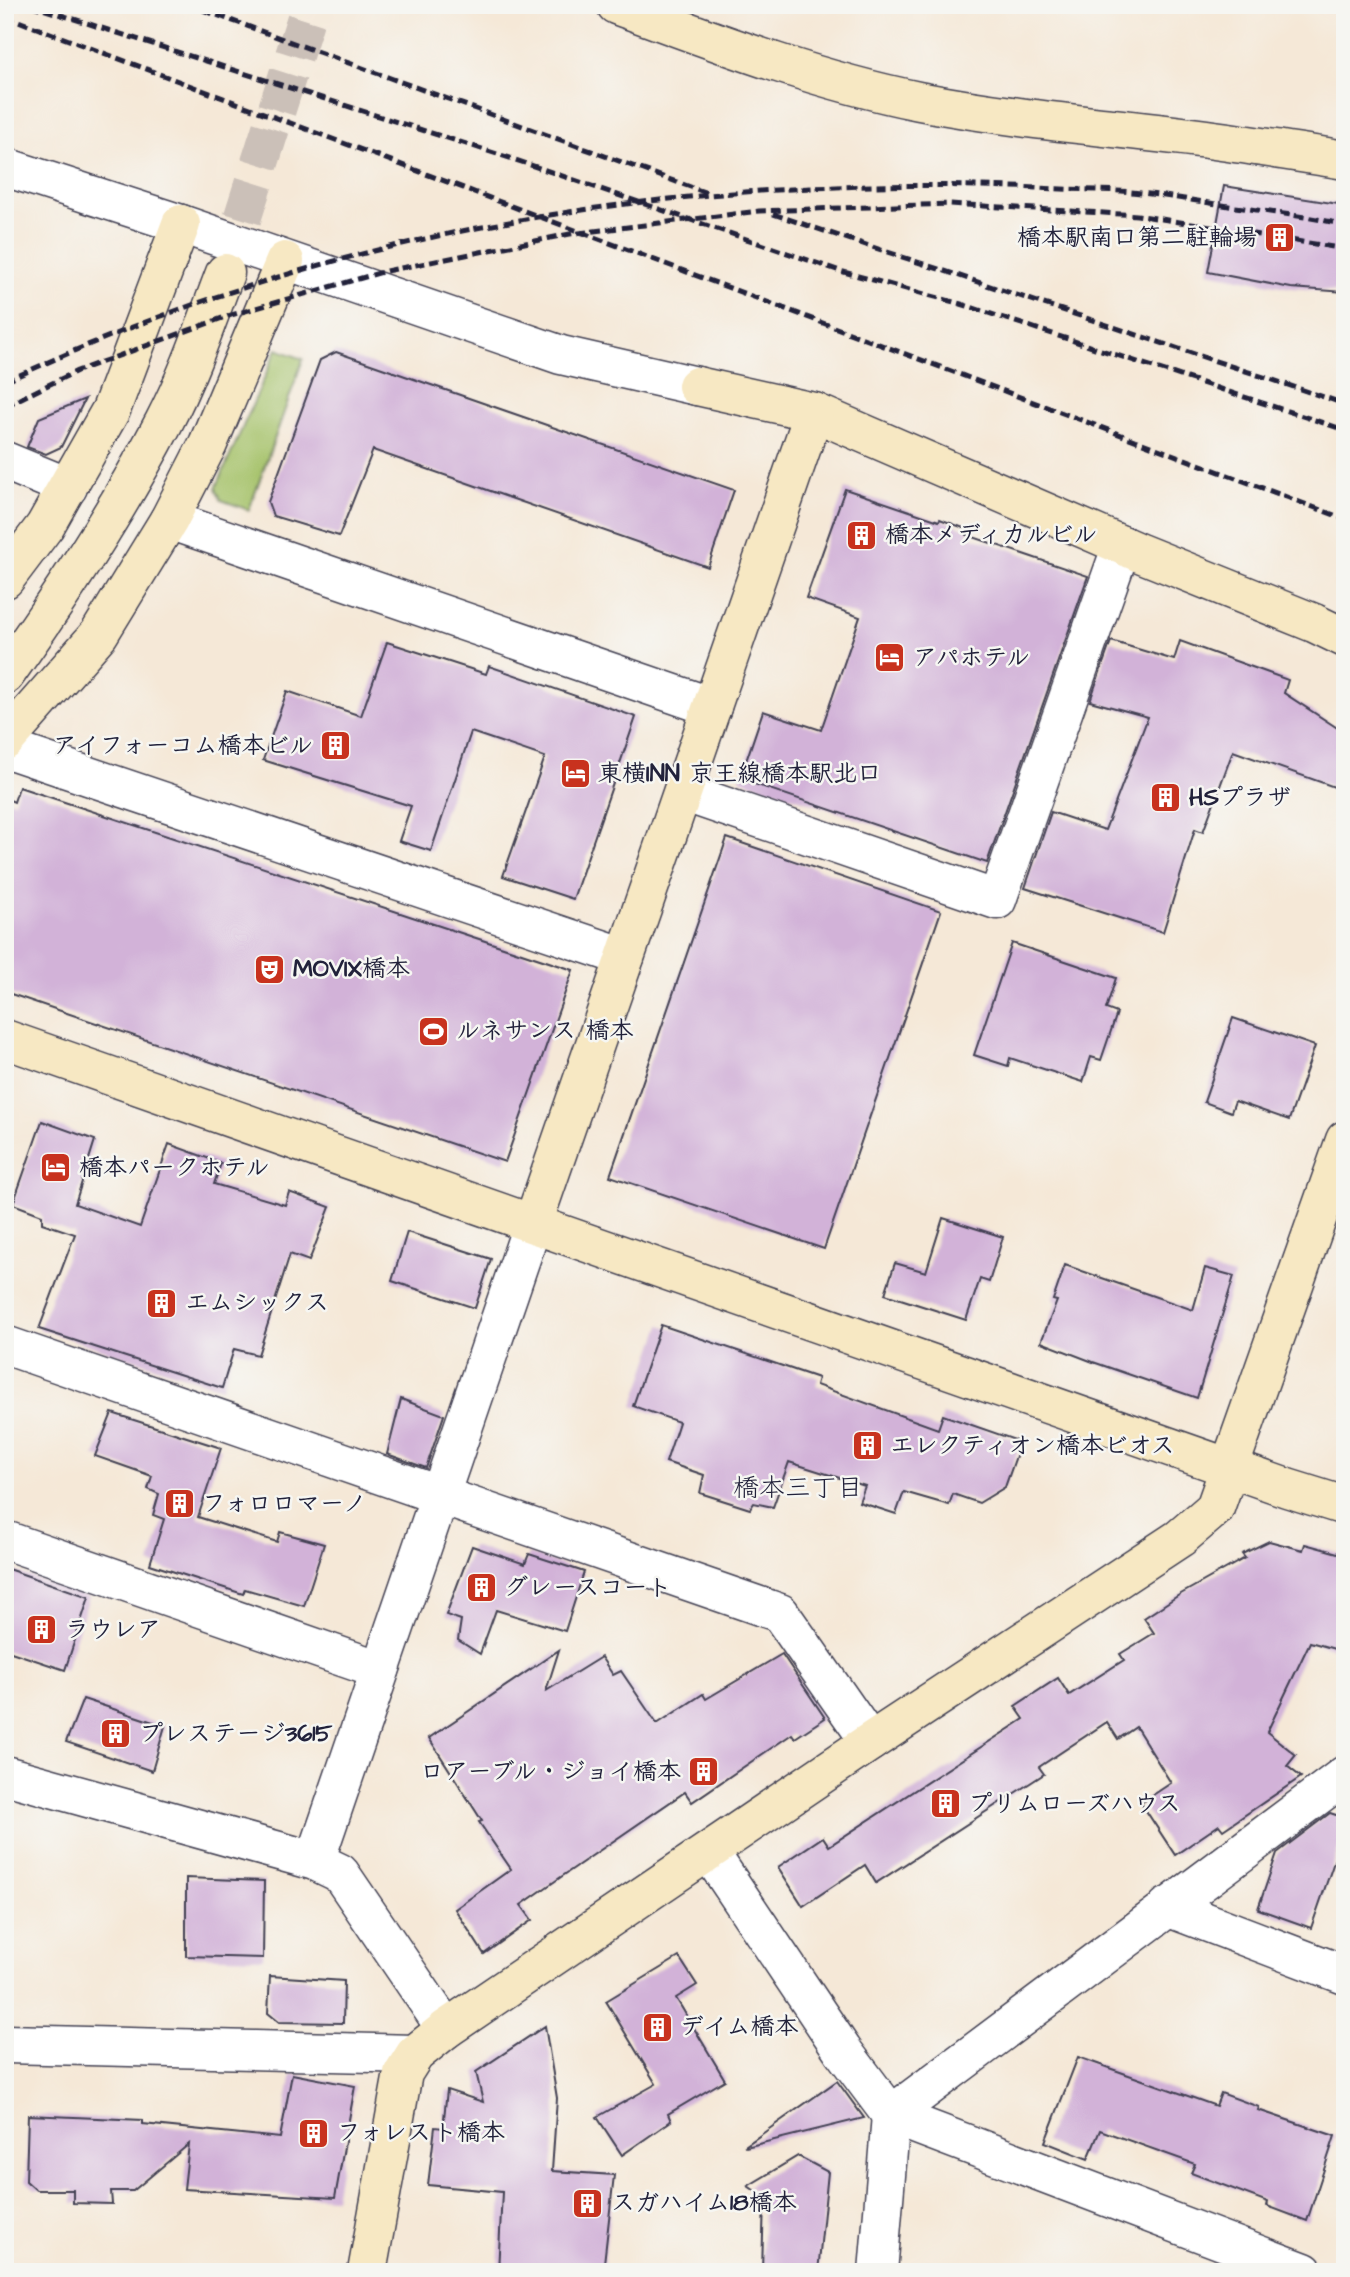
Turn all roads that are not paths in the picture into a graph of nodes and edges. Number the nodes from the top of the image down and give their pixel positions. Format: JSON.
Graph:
{"nodes":[{"id":1,"x":616,"y":5,"type":"edge"},
{"id":2,"x":1345,"y":160,"type":"edge"},
{"id":3,"x":5,"y":167,"type":"edge"},
{"id":4,"x":181,"y":224,"type":"junction"},
{"id":5,"x":285,"y":261,"type":"junction"},
{"id":6,"x":225,"y":273,"type":"tunnel mouth"},
{"id":7,"x":814,"y":412,"type":"junction"},
{"id":8,"x":5,"y":461,"type":"edge"},
{"id":9,"x":68,"y":487,"type":"junction"},
{"id":10,"x":169,"y":520,"type":"junction"},
{"id":11,"x":1122,"y":545,"type":"junction"},
{"id":12,"x":5,"y":579,"type":"edge"},
{"id":13,"x":1345,"y":638,"type":"edge"},
{"id":14,"x":5,"y":675,"type":"edge"},
{"id":15,"x":712,"y":707,"type":"junction"},
{"id":16,"x":5,"y":741,"type":"edge"},
{"id":17,"x":5,"y":748,"type":"edge"},
{"id":18,"x":683,"y":792,"type":"junction"},
{"id":19,"x":625,"y":957,"type":"junction"},
{"id":20,"x":5,"y":1039,"type":"edge"},
{"id":21,"x":1345,"y":1140,"type":"edge"},
{"id":22,"x":533,"y":1223,"type":"junction"},
{"id":23,"x":5,"y":1345,"type":"edge"},
{"id":24,"x":1231,"y":1466,"type":"junction"},
{"id":25,"x":440,"y":1495,"type":"junction"},
{"id":26,"x":1345,"y":1506,"type":"edge"},
{"id":27,"x":5,"y":1540,"type":"edge"},
{"id":28,"x":380,"y":1670,"type":"junction"},
{"id":29,"x":870,"y":1742,"type":"junction"},
{"id":30,"x":5,"y":1775,"type":"edge"},
{"id":31,"x":1345,"y":1775,"type":"edge"},
{"id":32,"x":710,"y":1853,"type":"junction"},
{"id":33,"x":315,"y":1861,"type":"junction"},
{"id":34,"x":1167,"y":1907,"type":"junction"},
{"id":35,"x":1345,"y":1975,"type":"edge"},
{"id":36,"x":446,"y":2029,"type":"junction"},
{"id":37,"x":5,"y":2045,"type":"edge"},
{"id":38,"x":415,"y":2054,"type":"junction"},
{"id":39,"x":891,"y":2115,"type":"junction"},
{"id":40,"x":367,"y":2272,"type":"edge"},
{"id":41,"x":878,"y":2272,"type":"edge"},
{"id":42,"x":1304,"y":2272,"type":"edge"}],
"edges":[{"from":1,"to":2,"type":"street"},
{"from":3,"to":4,"type":"street"},
{"from":4,"to":5,"type":"street"},
{"from":4,"to":9,"type":"street"},
{"from":5,"to":7,"type":"street"},
{"from":5,"to":10,"type":"street"},
{"from":6,"to":14,"type":"street"},
{"from":7,"to":11,"type":"street"},
{"from":7,"to":15,"type":"street"},
{"from":8,"to":9,"type":"street"},
{"from":9,"to":12,"type":"street"},
{"from":10,"to":15,"type":"street"},
{"from":10,"to":16,"type":"street"},
{"from":11,"to":13,"type":"street"},
{"from":11,"to":18,"type":"street"},
{"from":15,"to":18,"type":"street"},
{"from":17,"to":19,"type":"street"},
{"from":18,"to":19,"type":"street"},
{"from":19,"to":22,"type":"street"},
{"from":20,"to":22,"type":"street"},
{"from":21,"to":24,"type":"street"},
{"from":22,"to":24,"type":"street"},
{"from":22,"to":25,"type":"street"},
{"from":23,"to":25,"type":"street"},
{"from":24,"to":26,"type":"street"},
{"from":24,"to":29,"type":"street"},
{"from":25,"to":28,"type":"street"},
{"from":25,"to":29,"type":"street"},
{"from":27,"to":28,"type":"street"},
{"from":28,"to":33,"type":"street"},
{"from":29,"to":32,"type":"street"},
{"from":30,"to":33,"type":"street"},
{"from":31,"to":34,"type":"street"},
{"from":32,"to":36,"type":"street"},
{"from":32,"to":39,"type":"street"},
{"from":33,"to":36,"type":"street"},
{"from":34,"to":35,"type":"street"},
{"from":34,"to":39,"type":"street"},
{"from":36,"to":38,"type":"street"},
{"from":37,"to":38,"type":"street"},
{"from":38,"to":40,"type":"street"},
{"from":39,"to":41,"type":"street"},
{"from":39,"to":42,"type":"street"}]}
